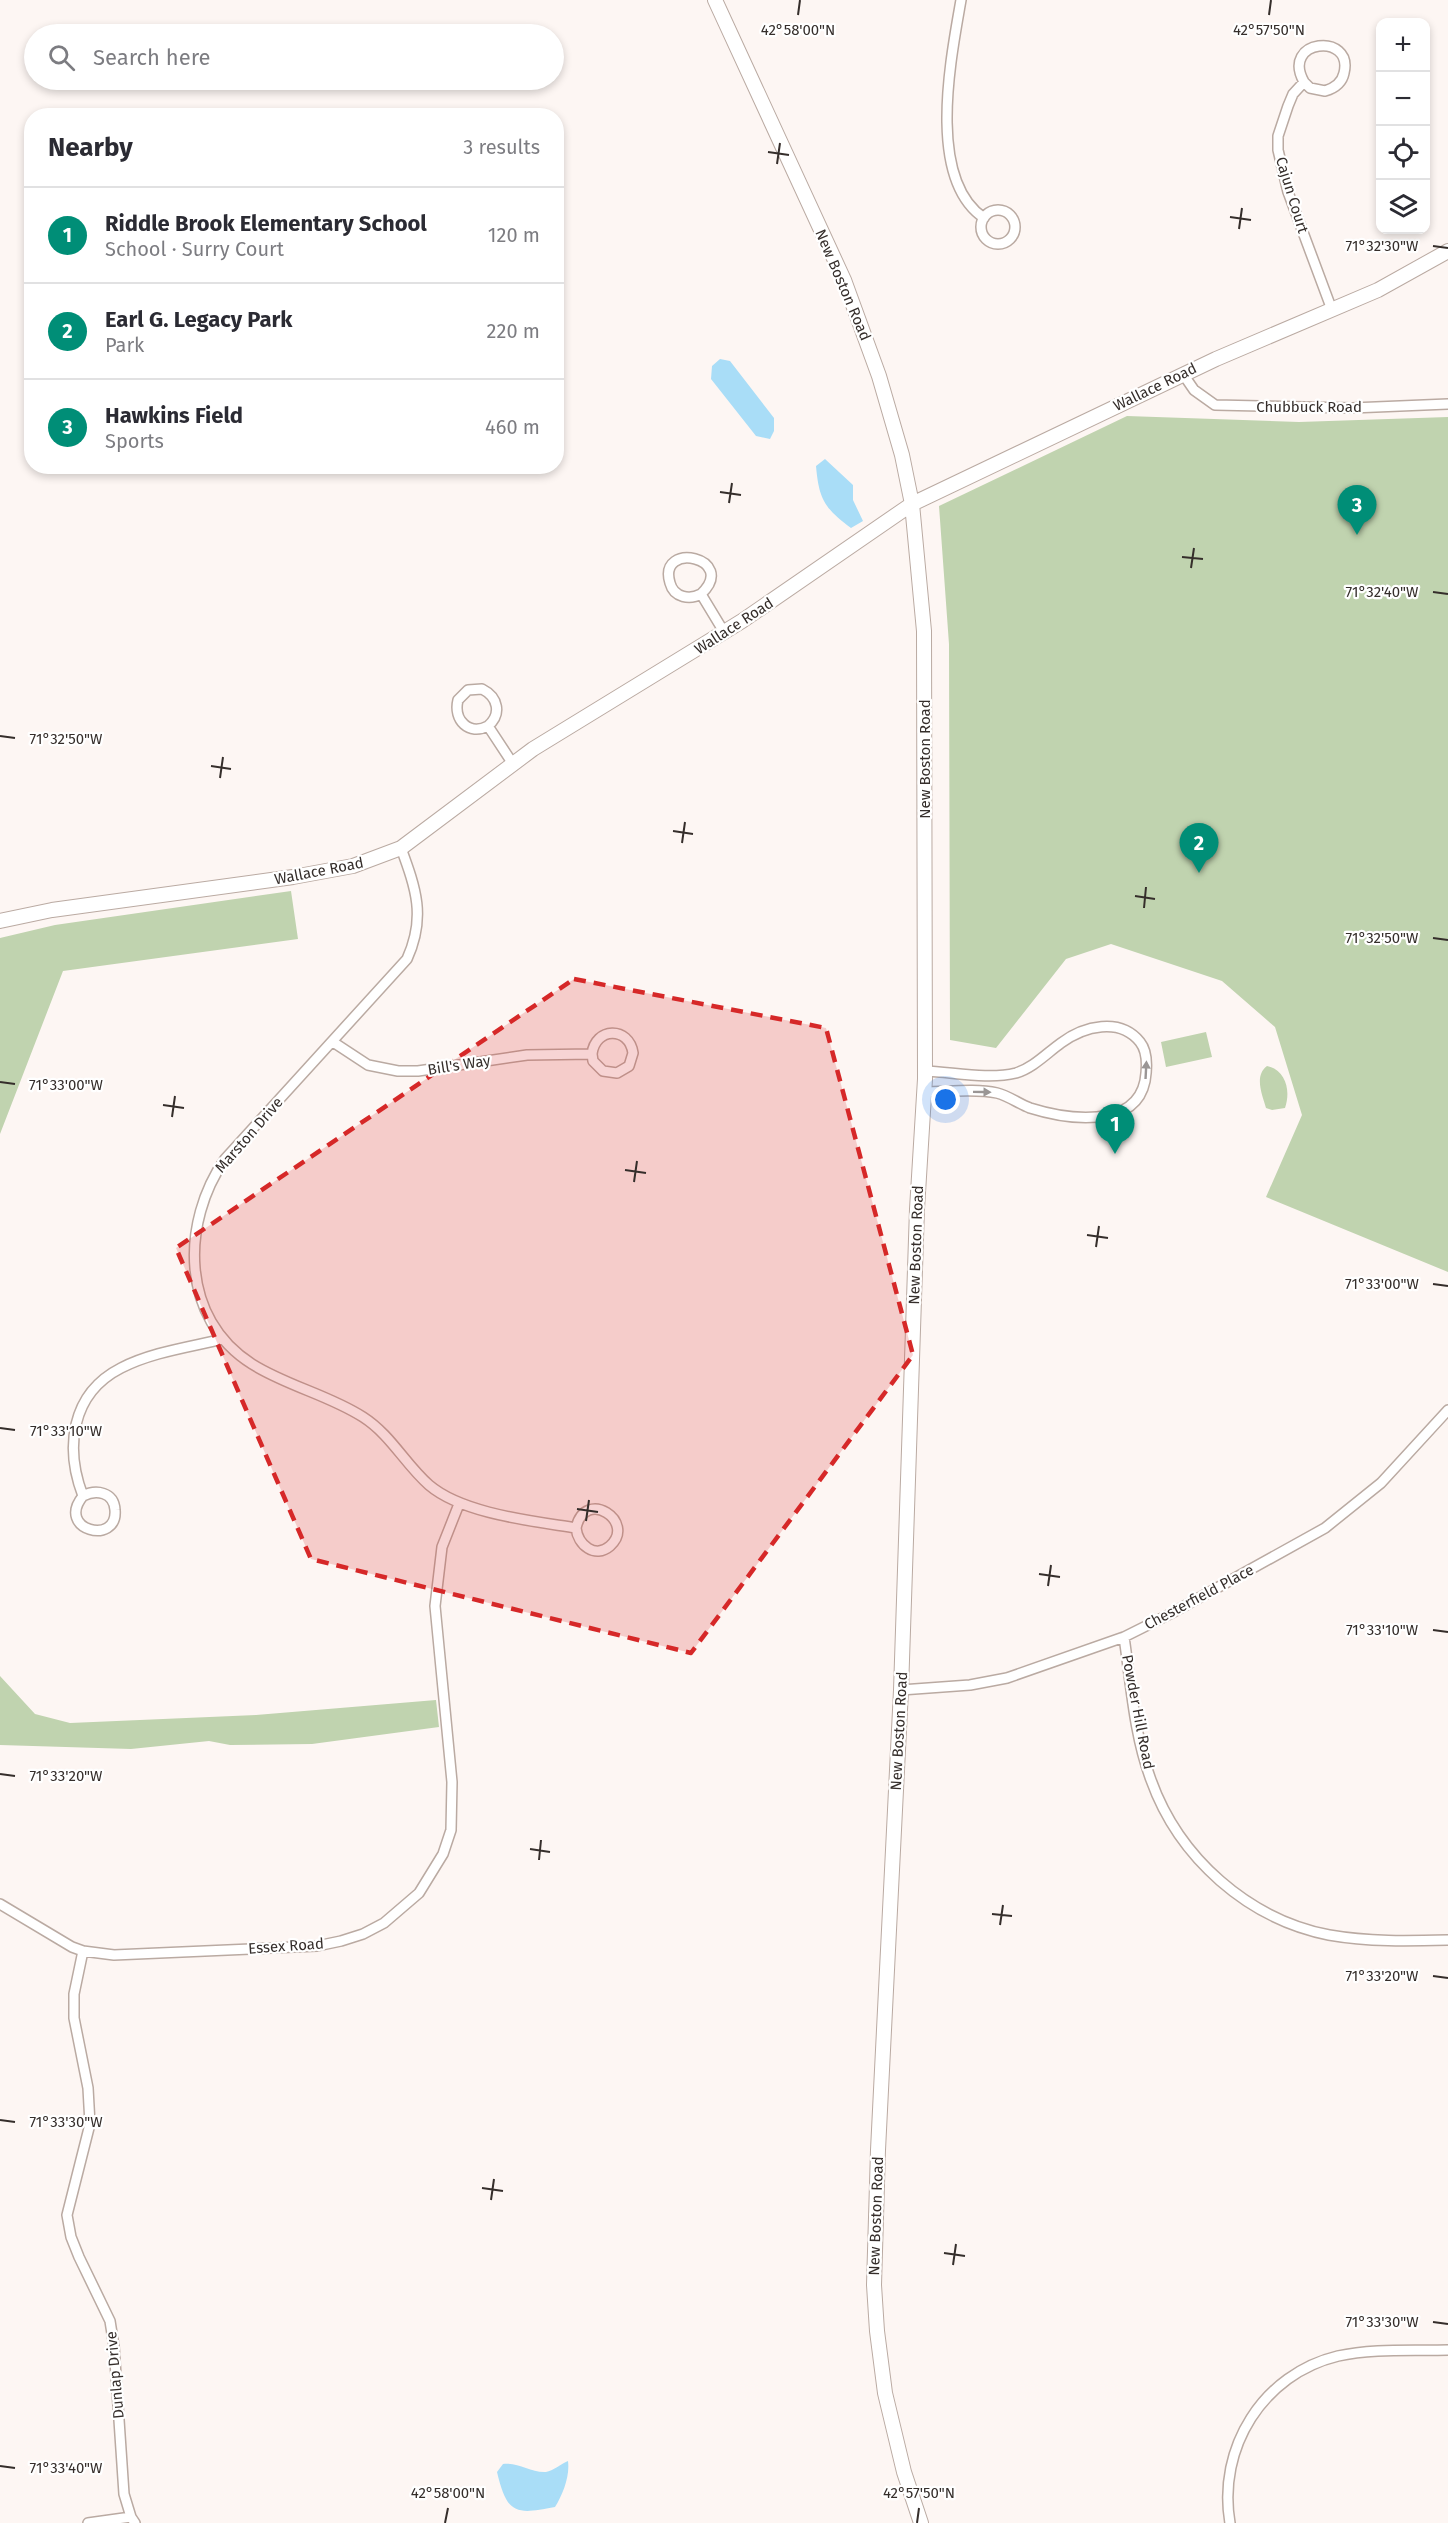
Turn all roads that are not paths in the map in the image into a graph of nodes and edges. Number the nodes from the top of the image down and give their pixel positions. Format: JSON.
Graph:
{"nodes":[{"id":1,"x":715,"y":0,"type":"edge"},
{"id":2,"x":961,"y":0,"type":"edge"},
{"id":3,"x":1304,"y":82,"type":"junction"},
{"id":4,"x":984,"y":218,"type":"dead end"},
{"id":5,"x":1448,"y":251,"type":"edge"},
{"id":6,"x":1332,"y":310,"type":"junction"},
{"id":7,"x":1183,"y":374,"type":"junction"},
{"id":8,"x":1448,"y":404,"type":"edge"},
{"id":9,"x":912,"y":504,"type":"junction"},
{"id":10,"x":701,"y":594,"type":"junction"},
{"id":11,"x":724,"y":632,"type":"junction"},
{"id":12,"x":488,"y":726,"type":"junction"},
{"id":13,"x":513,"y":764,"type":"junction"},
{"id":14,"x":401,"y":848,"type":"junction"},
{"id":15,"x":0,"y":921,"type":"edge"},
{"id":16,"x":333,"y":1042,"type":"junction"},
{"id":17,"x":592,"y":1054,"type":"junction"},
{"id":18,"x":925,"y":1071,"type":"junction"},
{"id":19,"x":924,"y":1092,"type":"junction"},
{"id":20,"x":223,"y":1339,"type":"junction"},
{"id":21,"x":1448,"y":1410,"type":"edge"},
{"id":22,"x":83,"y":1496,"type":"junction"},
{"id":23,"x":459,"y":1504,"type":"junction"},
{"id":24,"x":576,"y":1528,"type":"junction"},
{"id":25,"x":1124,"y":1637,"type":"junction"},
{"id":26,"x":901,"y":1690,"type":"junction"},
{"id":27,"x":0,"y":1904,"type":"edge"},
{"id":28,"x":1448,"y":1940,"type":"edge"},
{"id":29,"x":83,"y":1951,"type":"junction"},
{"id":30,"x":1448,"y":2350,"type":"edge"},
{"id":31,"x":133,"y":2520,"type":"edge"},
{"id":32,"x":88,"y":2523,"type":"edge"},
{"id":33,"x":921,"y":2523,"type":"edge"},
{"id":34,"x":1230,"y":2523,"type":"edge"}],
"edges":[{"from":1,"to":9,"type":"street","name":"New Boston Road"},
{"from":2,"to":4,"type":"street"},
{"from":3,"to":3,"type":"street"},
{"from":3,"to":6,"type":"street","name":"Cajun Court"},
{"from":5,"to":6,"type":"street","name":"Wallace Road"},
{"from":6,"to":7,"type":"street","name":"Wallace Road"},
{"from":7,"to":8,"type":"street","name":"Chubbuck Road"},
{"from":7,"to":9,"type":"street","name":"Wallace Road"},
{"from":9,"to":11,"type":"street","name":"Wallace Road"},
{"from":9,"to":18,"type":"street","name":"New Boston Road"},
{"from":10,"to":10,"type":"street"},
{"from":10,"to":11,"type":"street"},
{"from":11,"to":13,"type":"street","name":"Wallace Road"},
{"from":12,"to":12,"type":"street"},
{"from":12,"to":13,"type":"street"},
{"from":13,"to":14,"type":"street","name":"Wallace Road"},
{"from":14,"to":15,"type":"street","name":"Wallace Road"},
{"from":14,"to":16,"type":"street","name":"Marston Drive"},
{"from":16,"to":17,"type":"street","name":"Bill's Way"},
{"from":16,"to":20,"type":"street","name":"Marston Drive"},
{"from":17,"to":17,"type":"street"},
{"from":18,"to":19,"type":"street","name":"New Boston Road"},
{"from":19,"to":18,"type":"street","one_way":true},
{"from":19,"to":26,"type":"street","name":"New Boston Road"},
{"from":20,"to":22,"type":"street"},
{"from":20,"to":23,"type":"street","name":"Marston Drive"},
{"from":21,"to":25,"type":"street","name":"Chesterfield Place"},
{"from":22,"to":22,"type":"street"},
{"from":23,"to":24,"type":"street","name":"Marston Drive"},
{"from":23,"to":29,"type":"street","name":"Essex Road"},
{"from":24,"to":24,"type":"street"},
{"from":25,"to":26,"type":"street","name":"Chesterfield Place"},
{"from":25,"to":28,"type":"street","name":"Powder Hill Road"},
{"from":26,"to":33,"type":"street","name":"New Boston Road"},
{"from":27,"to":29,"type":"street","name":"Essex Road"},
{"from":29,"to":31,"type":"street","name":"Dunlap Drive"},
{"from":30,"to":34,"type":"street"},
{"from":31,"to":32,"type":"street"}]}
